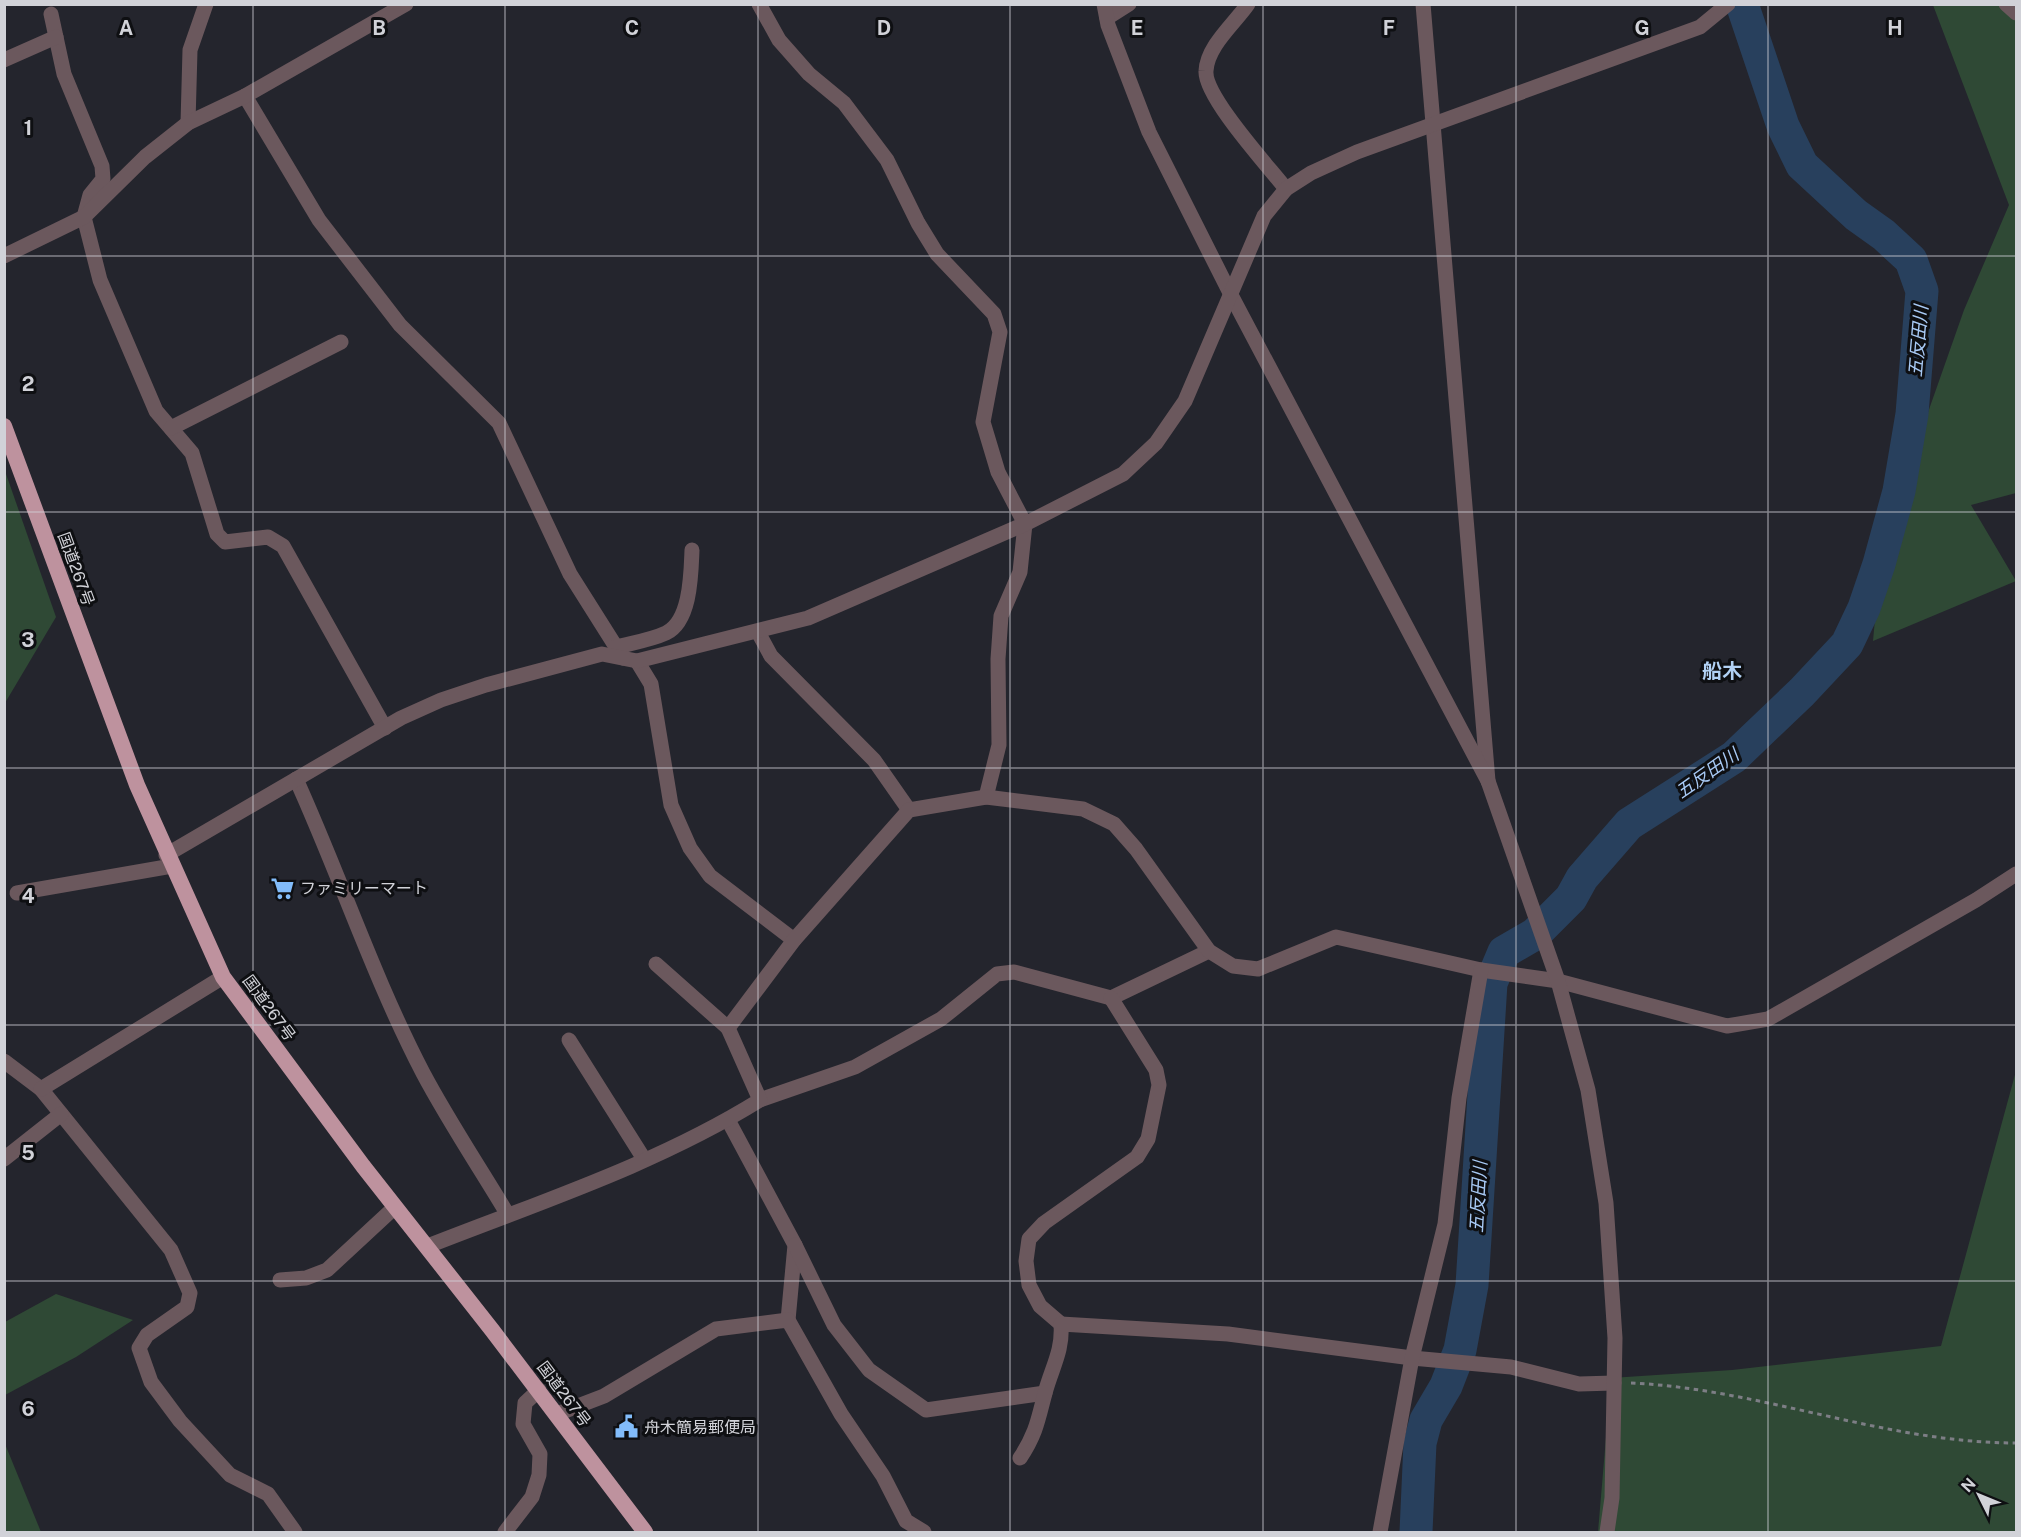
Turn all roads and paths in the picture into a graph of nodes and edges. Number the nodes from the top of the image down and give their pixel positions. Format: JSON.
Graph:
{"nodes":[{"id":1,"x":206,"y":4,"type":"edge"},
{"id":2,"x":406,"y":4,"type":"edge"},
{"id":3,"x":759,"y":4,"type":"edge"},
{"id":4,"x":1129,"y":4,"type":"edge"},
{"id":5,"x":1248,"y":4,"type":"edge"},
{"id":6,"x":1423,"y":4,"type":"edge"},
{"id":7,"x":1728,"y":4,"type":"edge"},
{"id":8,"x":2006,"y":4,"type":"edge"},
{"id":9,"x":1105,"y":11,"type":"edge"},
{"id":10,"x":2016,"y":13,"type":"edge"},
{"id":11,"x":51,"y":14,"type":"dead end"},
{"id":12,"x":56,"y":37,"type":"junction"},
{"id":13,"x":4,"y":60,"type":"edge"},
{"id":14,"x":245,"y":96,"type":"junction"},
{"id":15,"x":188,"y":123,"type":"junction"},
{"id":16,"x":1433,"y":125,"type":"junction"},
{"id":17,"x":1286,"y":189,"type":"junction"},
{"id":18,"x":84,"y":216,"type":"junction"},
{"id":19,"x":4,"y":256,"type":"edge"},
{"id":20,"x":1230,"y":292,"type":"junction"},
{"id":21,"x":341,"y":342,"type":"dead end"},
{"id":22,"x":4,"y":426,"type":"edge"},
{"id":23,"x":171,"y":429,"type":"junction"},
{"id":24,"x":1025,"y":524,"type":"junction"},
{"id":25,"x":692,"y":549,"type":"dead end"},
{"id":26,"x":758,"y":632,"type":"junction"},
{"id":27,"x":625,"y":655,"type":"junction"},
{"id":28,"x":385,"y":728,"type":"junction"},
{"id":29,"x":296,"y":779,"type":"junction"},
{"id":30,"x":1488,"y":780,"type":"junction"},
{"id":31,"x":986,"y":796,"type":"junction"},
{"id":32,"x":909,"y":810,"type":"junction"},
{"id":33,"x":169,"y":860,"type":"junction"},
{"id":34,"x":2016,"y":874,"type":"edge"},
{"id":35,"x":17,"y":893,"type":"dead end"},
{"id":36,"x":794,"y":940,"type":"junction"},
{"id":37,"x":1209,"y":951,"type":"junction"},
{"id":38,"x":656,"y":964,"type":"dead end"},
{"id":39,"x":1481,"y":970,"type":"junction"},
{"id":40,"x":223,"y":977,"type":"junction"},
{"id":41,"x":1558,"y":981,"type":"junction"},
{"id":42,"x":1111,"y":998,"type":"junction"},
{"id":43,"x":728,"y":1028,"type":"junction"},
{"id":44,"x":569,"y":1040,"type":"dead end"},
{"id":45,"x":4,"y":1061,"type":"edge"},
{"id":46,"x":41,"y":1089,"type":"junction"},
{"id":47,"x":760,"y":1100,"type":"junction"},
{"id":48,"x":61,"y":1114,"type":"junction"},
{"id":49,"x":728,"y":1120,"type":"junction"},
{"id":50,"x":4,"y":1159,"type":"edge"},
{"id":51,"x":644,"y":1159,"type":"junction"},
{"id":52,"x":395,"y":1207,"type":"junction"},
{"id":53,"x":508,"y":1215,"type":"junction"},
{"id":54,"x":795,"y":1245,"type":"junction"},
{"id":55,"x":428,"y":1246,"type":"junction"},
{"id":56,"x":280,"y":1280,"type":"dead end"},
{"id":57,"x":788,"y":1320,"type":"junction"},
{"id":58,"x":1061,"y":1324,"type":"junction"},
{"id":59,"x":1412,"y":1358,"type":"junction"},
{"id":60,"x":1614,"y":1383,"type":"junction"},
{"id":61,"x":539,"y":1390,"type":"junction"},
{"id":62,"x":1045,"y":1393,"type":"junction"},
{"id":63,"x":557,"y":1414,"type":"junction"},
{"id":64,"x":2016,"y":1443,"type":"edge"},
{"id":65,"x":1020,"y":1458,"type":"dead end"},
{"id":66,"x":295,"y":1533,"type":"edge"},
{"id":67,"x":505,"y":1533,"type":"edge"},
{"id":68,"x":645,"y":1533,"type":"edge"},
{"id":69,"x":924,"y":1533,"type":"edge"},
{"id":70,"x":1380,"y":1533,"type":"edge"},
{"id":71,"x":1607,"y":1533,"type":"edge"}],
"edges":[{"from":1,"to":15,"type":"street"},
{"from":2,"to":14,"type":"street"},
{"from":3,"to":24,"type":"street"},
{"from":4,"to":9,"type":"street"},
{"from":5,"to":17,"type":"street"},
{"from":6,"to":16,"type":"street"},
{"from":7,"to":16,"type":"street"},
{"from":8,"to":10,"type":"street"},
{"from":9,"to":20,"type":"street"},
{"from":11,"to":12,"type":"street"},
{"from":12,"to":13,"type":"street"},
{"from":12,"to":18,"type":"street"},
{"from":14,"to":15,"type":"street"},
{"from":14,"to":27,"type":"street"},
{"from":15,"to":18,"type":"street"},
{"from":16,"to":17,"type":"street"},
{"from":16,"to":30,"type":"street"},
{"from":17,"to":20,"type":"street"},
{"from":18,"to":19,"type":"street"},
{"from":18,"to":23,"type":"street"},
{"from":20,"to":24,"type":"street"},
{"from":20,"to":30,"type":"street"},
{"from":21,"to":23,"type":"street"},
{"from":22,"to":33,"type":"highway","name":"国道267号"},
{"from":23,"to":28,"type":"street"},
{"from":24,"to":26,"type":"street"},
{"from":24,"to":31,"type":"street"},
{"from":25,"to":27,"type":"street"},
{"from":26,"to":27,"type":"street"},
{"from":26,"to":32,"type":"street"},
{"from":27,"to":28,"type":"street"},
{"from":27,"to":36,"type":"street"},
{"from":28,"to":29,"type":"street"},
{"from":29,"to":33,"type":"street"},
{"from":29,"to":53,"type":"street"},
{"from":30,"to":41,"type":"street"},
{"from":31,"to":32,"type":"street"},
{"from":31,"to":37,"type":"street"},
{"from":32,"to":36,"type":"street"},
{"from":33,"to":35,"type":"street"},
{"from":33,"to":40,"type":"highway","name":"国道267号"},
{"from":34,"to":41,"type":"street"},
{"from":36,"to":43,"type":"street"},
{"from":37,"to":39,"type":"street"},
{"from":37,"to":42,"type":"street"},
{"from":38,"to":43,"type":"street"},
{"from":39,"to":41,"type":"street"},
{"from":39,"to":59,"type":"street"},
{"from":40,"to":46,"type":"street"},
{"from":40,"to":52,"type":"highway","name":"国道267号"},
{"from":41,"to":60,"type":"street"},
{"from":42,"to":47,"type":"street"},
{"from":42,"to":58,"type":"street"},
{"from":43,"to":47,"type":"street"},
{"from":44,"to":51,"type":"street"},
{"from":45,"to":46,"type":"street"},
{"from":46,"to":48,"type":"street"},
{"from":47,"to":49,"type":"street"},
{"from":48,"to":50,"type":"street"},
{"from":48,"to":66,"type":"street"},
{"from":49,"to":51,"type":"street"},
{"from":49,"to":54,"type":"street"},
{"from":51,"to":53,"type":"street"},
{"from":52,"to":55,"type":"highway","name":"国道267号"},
{"from":52,"to":56,"type":"street"},
{"from":53,"to":55,"type":"street"},
{"from":54,"to":57,"type":"street"},
{"from":54,"to":62,"type":"street"},
{"from":55,"to":61,"type":"highway","name":"国道267号"},
{"from":57,"to":63,"type":"street"},
{"from":57,"to":69,"type":"street"},
{"from":58,"to":59,"type":"street"},
{"from":58,"to":62,"type":"street"},
{"from":59,"to":60,"type":"street"},
{"from":59,"to":70,"type":"street"},
{"from":60,"to":64,"type":"path"},
{"from":60,"to":71,"type":"street"},
{"from":61,"to":63,"type":"highway","name":"国道267号"},
{"from":61,"to":67,"type":"street"},
{"from":62,"to":65,"type":"street"},
{"from":63,"to":68,"type":"highway","name":"国道267号"}]}
